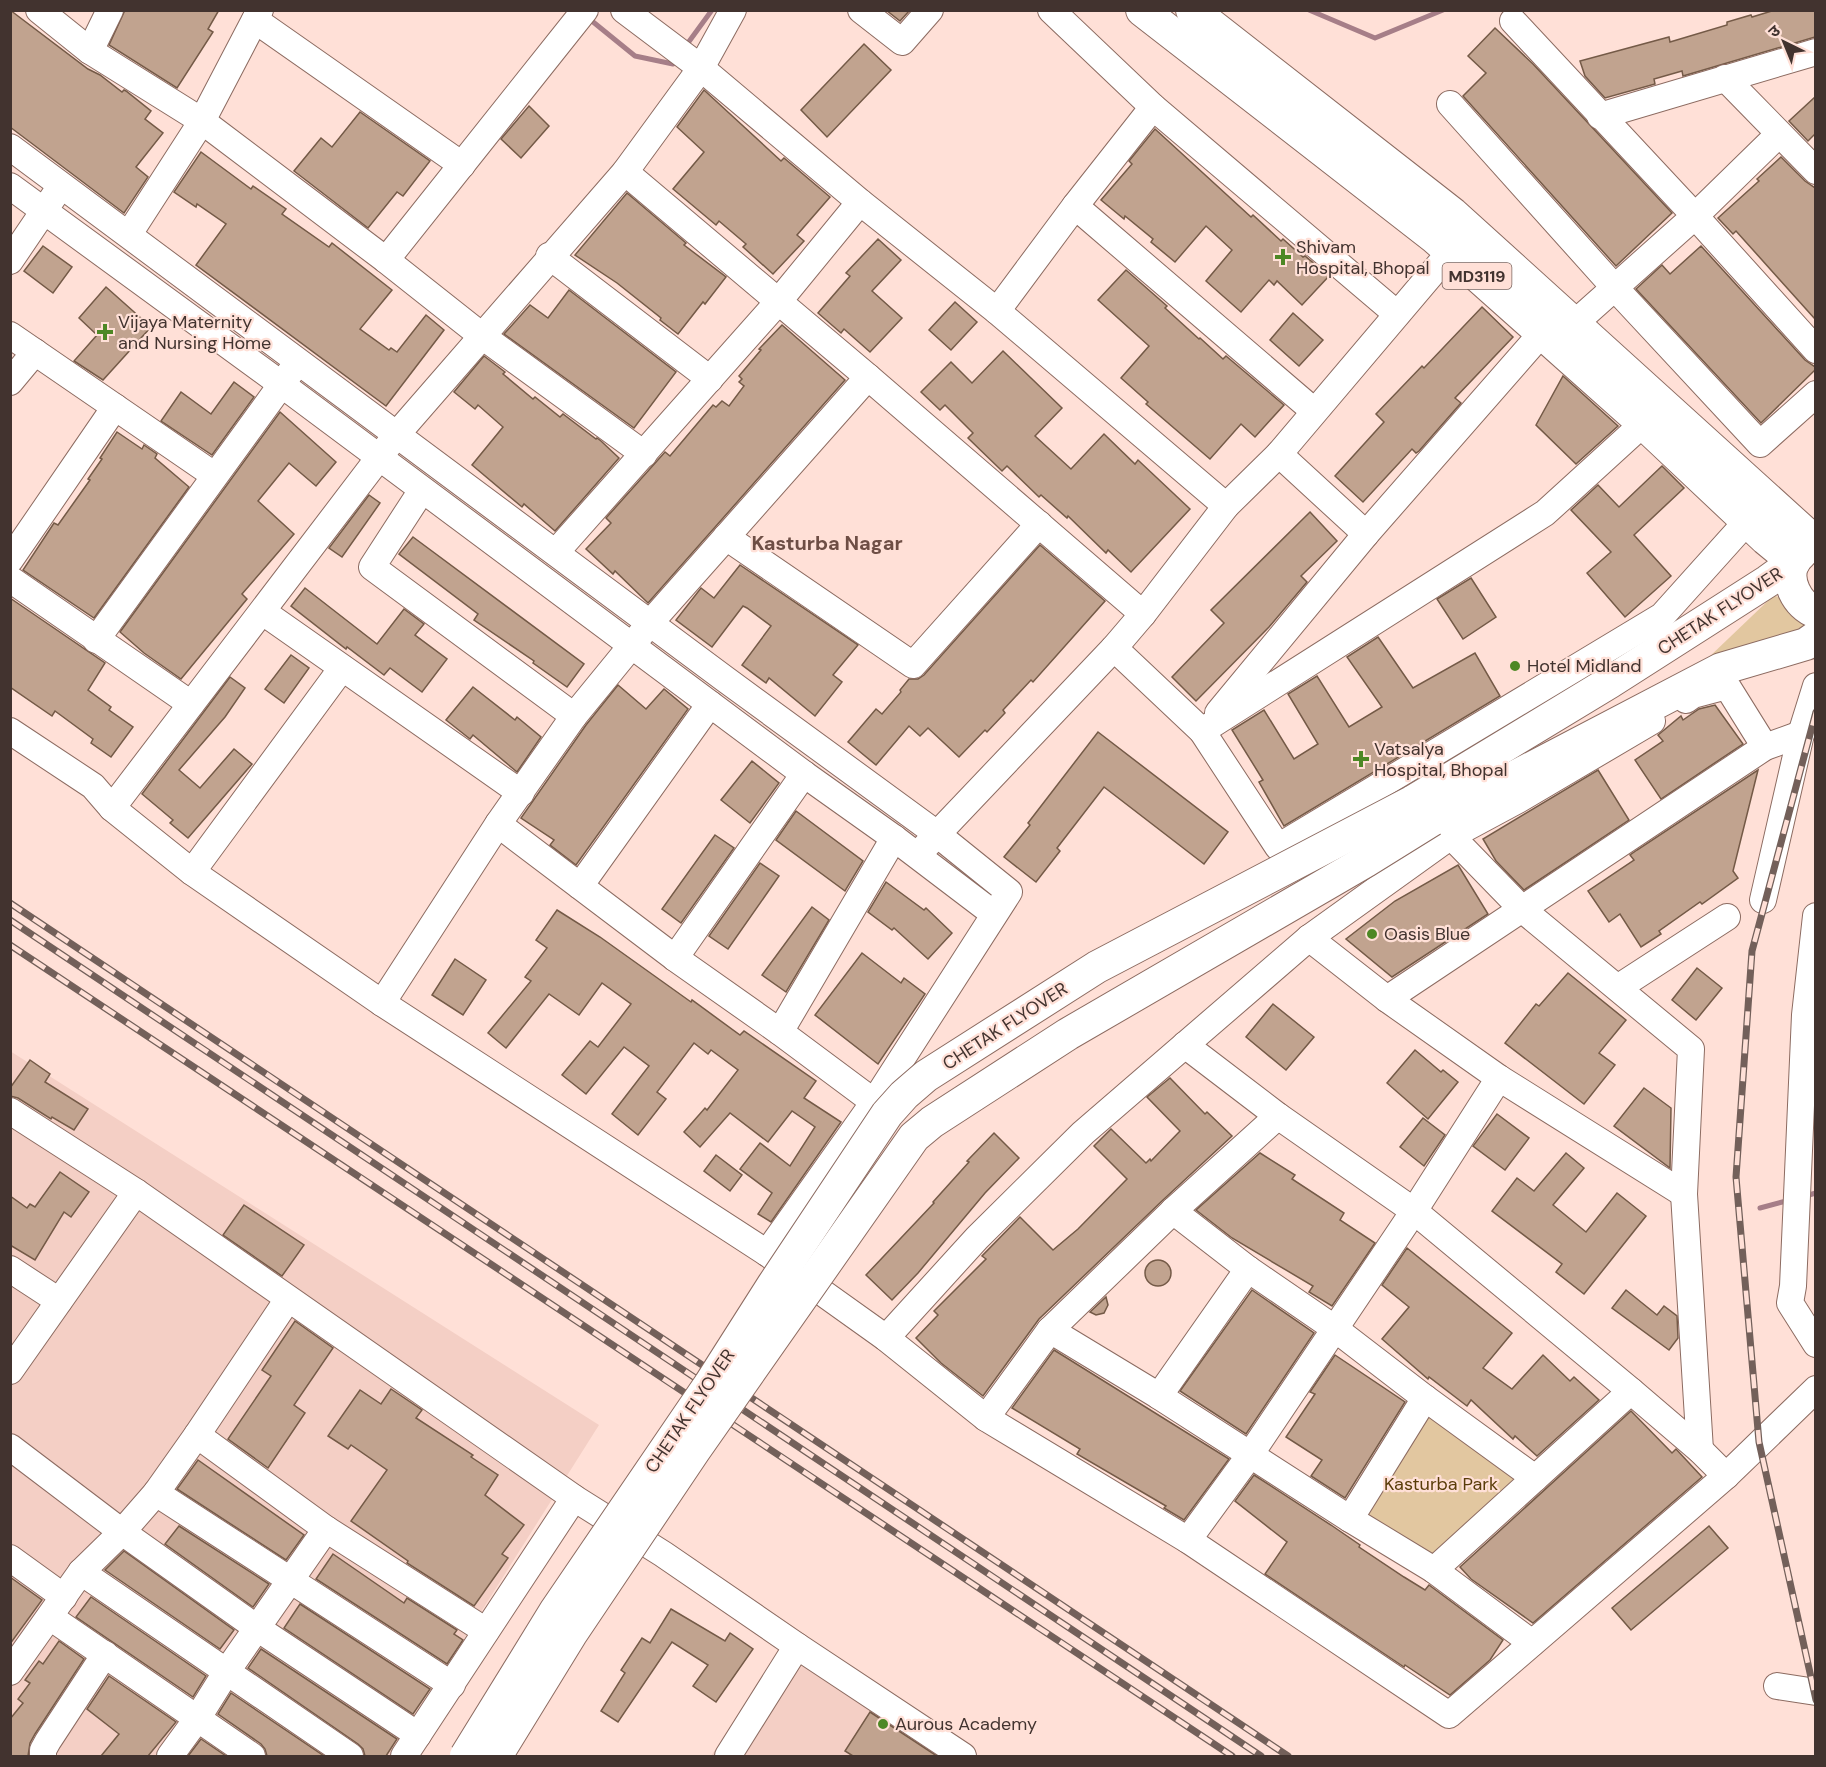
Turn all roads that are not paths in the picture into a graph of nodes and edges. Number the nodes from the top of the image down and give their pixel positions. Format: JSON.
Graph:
{"nodes":[{"id":1,"x":39,"y":10,"type":"edge"},
{"id":2,"x":110,"y":10,"type":"edge"},
{"id":3,"x":585,"y":10,"type":"edge"},
{"id":4,"x":624,"y":10,"type":"edge"},
{"id":5,"x":733,"y":10,"type":"edge"},
{"id":6,"x":861,"y":10,"type":"edge"},
{"id":7,"x":930,"y":10,"type":"edge"},
{"id":8,"x":1052,"y":10,"type":"edge"},
{"id":9,"x":1142,"y":10,"type":"edge"},
{"id":10,"x":1192,"y":10,"type":"edge"},
{"id":11,"x":257,"y":15,"type":"edge"},
{"id":12,"x":1513,"y":21,"type":"dead end"},
{"id":13,"x":90,"y":51,"type":"junction"},
{"id":14,"x":1815,"y":52,"type":"edge"},
{"id":15,"x":685,"y":56,"type":"junction"},
{"id":16,"x":1725,"y":78,"type":"junction"},
{"id":17,"x":1450,"y":104,"type":"dead end"},
{"id":18,"x":1152,"y":107,"type":"junction"},
{"id":19,"x":1600,"y":116,"type":"junction"},
{"id":20,"x":202,"y":121,"type":"junction"},
{"id":21,"x":1779,"y":134,"type":"junction"},
{"id":22,"x":10,"y":147,"type":"edge"},
{"id":23,"x":462,"y":165,"type":"junction"},
{"id":24,"x":1815,"y":171,"type":"edge"},
{"id":25,"x":625,"y":172,"type":"junction"},
{"id":26,"x":61,"y":185,"type":"junction"},
{"id":27,"x":10,"y":186,"type":"edge"},
{"id":28,"x":860,"y":202,"type":"junction"},
{"id":29,"x":1075,"y":206,"type":"junction"},
{"id":30,"x":44,"y":211,"type":"junction"},
{"id":31,"x":1695,"y":216,"type":"junction"},
{"id":32,"x":1471,"y":229,"type":"junction"},
{"id":33,"x":129,"y":234,"type":"junction"},
{"id":34,"x":151,"y":250,"type":"junction"},
{"id":35,"x":1450,"y":252,"type":"junction"},
{"id":36,"x":549,"y":256,"type":"junction"},
{"id":37,"x":386,"y":260,"type":"junction"},
{"id":38,"x":10,"y":261,"type":"edge"},
{"id":39,"x":133,"y":275,"type":"junction"},
{"id":40,"x":1615,"y":288,"type":"junction"},
{"id":41,"x":778,"y":302,"type":"junction"},
{"id":42,"x":997,"y":310,"type":"junction"},
{"id":43,"x":1397,"y":314,"type":"junction"},
{"id":44,"x":1575,"y":323,"type":"junction"},
{"id":45,"x":1541,"y":334,"type":"junction"},
{"id":46,"x":10,"y":335,"type":"edge"},
{"id":47,"x":482,"y":336,"type":"junction"},
{"id":48,"x":1815,"y":350,"type":"edge"},
{"id":49,"x":35,"y":352,"type":"junction"},
{"id":50,"x":298,"y":362,"type":"junction"},
{"id":51,"x":868,"y":377,"type":"junction"},
{"id":52,"x":710,"y":379,"type":"junction"},
{"id":53,"x":10,"y":382,"type":"edge"},
{"id":54,"x":281,"y":384,"type":"junction"},
{"id":55,"x":1815,"y":393,"type":"edge"},
{"id":56,"x":116,"y":407,"type":"junction"},
{"id":57,"x":1314,"y":411,"type":"junction"},
{"id":58,"x":1654,"y":414,"type":"junction"},
{"id":59,"x":397,"y":434,"type":"junction"},
{"id":60,"x":1760,"y":444,"type":"junction"},
{"id":61,"x":644,"y":454,"type":"junction"},
{"id":62,"x":1280,"y":454,"type":"junction"},
{"id":63,"x":379,"y":457,"type":"junction"},
{"id":64,"x":1736,"y":471,"type":"junction"},
{"id":65,"x":214,"y":475,"type":"junction"},
{"id":66,"x":422,"y":490,"type":"junction"},
{"id":67,"x":1226,"y":506,"type":"junction"},
{"id":68,"x":1757,"y":510,"type":"junction"},
{"id":69,"x":1039,"y":524,"type":"junction"},
{"id":70,"x":1366,"y":534,"type":"junction"},
{"id":71,"x":726,"y":537,"type":"junction"},
{"id":72,"x":1808,"y":550,"type":"edge"},
{"id":73,"x":556,"y":552,"type":"junction"},
{"id":74,"x":10,"y":560,"type":"edge"},
{"id":75,"x":10,"y":579,"type":"edge"},
{"id":76,"x":263,"y":612,"type":"junction"},
{"id":77,"x":1815,"y":612,"type":"edge"},
{"id":78,"x":1143,"y":614,"type":"junction"},
{"id":79,"x":650,"y":623,"type":"junction"},
{"id":80,"x":1815,"y":637,"type":"edge"},
{"id":81,"x":96,"y":640,"type":"junction"},
{"id":82,"x":632,"y":644,"type":"junction"},
{"id":83,"x":1114,"y":648,"type":"junction"},
{"id":84,"x":342,"y":668,"type":"junction"},
{"id":85,"x":1815,"y":686,"type":"edge"},
{"id":86,"x":191,"y":704,"type":"junction"},
{"id":87,"x":710,"y":704,"type":"junction"},
{"id":88,"x":574,"y":716,"type":"junction"},
{"id":89,"x":10,"y":731,"type":"edge"},
{"id":90,"x":1202,"y":731,"type":"junction"},
{"id":91,"x":1801,"y":734,"type":"junction"},
{"id":92,"x":1765,"y":747,"type":"junction"},
{"id":93,"x":804,"y":774,"type":"junction"},
{"id":94,"x":521,"y":793,"type":"junction"},
{"id":95,"x":112,"y":808,"type":"junction"},
{"id":96,"x":1432,"y":819,"type":"junction"},
{"id":97,"x":498,"y":824,"type":"junction"},
{"id":98,"x":937,"y":834,"type":"junction"},
{"id":99,"x":894,"y":838,"type":"junction"},
{"id":100,"x":917,"y":855,"type":"junction"},
{"id":101,"x":192,"y":872,"type":"junction"},
{"id":102,"x":580,"y":885,"type":"junction"},
{"id":103,"x":1762,"y":900,"type":"dead end"},
{"id":104,"x":1523,"y":910,"type":"junction"},
{"id":105,"x":994,"y":914,"type":"junction"},
{"id":106,"x":1815,"y":916,"type":"edge"},
{"id":107,"x":1727,"y":917,"type":"dead end"},
{"id":108,"x":1309,"y":938,"type":"junction"},
{"id":109,"x":675,"y":958,"type":"junction"},
{"id":110,"x":1619,"y":987,"type":"junction"},
{"id":111,"x":1388,"y":999,"type":"junction"},
{"id":112,"x":382,"y":1003,"type":"junction"},
{"id":113,"x":1810,"y":1020,"type":"edge"},
{"id":114,"x":780,"y":1032,"type":"junction"},
{"id":115,"x":1185,"y":1045,"type":"junction"},
{"id":116,"x":1499,"y":1078,"type":"junction"},
{"id":117,"x":874,"y":1102,"type":"junction"},
{"id":118,"x":10,"y":1111,"type":"edge"},
{"id":119,"x":1278,"y":1116,"type":"junction"},
{"id":120,"x":1808,"y":1118,"type":"edge"},
{"id":121,"x":136,"y":1192,"type":"junction"},
{"id":122,"x":1684,"y":1194,"type":"junction"},
{"id":123,"x":1173,"y":1211,"type":"junction"},
{"id":124,"x":1414,"y":1211,"type":"junction"},
{"id":125,"x":766,"y":1253,"type":"junction"},
{"id":126,"x":1815,"y":1267,"type":"edge"},
{"id":127,"x":10,"y":1269,"type":"edge"},
{"id":128,"x":1248,"y":1269,"type":"junction"},
{"id":129,"x":1793,"y":1286,"type":"junction"},
{"id":130,"x":288,"y":1299,"type":"junction"},
{"id":131,"x":59,"y":1302,"type":"junction"},
{"id":132,"x":1334,"y":1328,"type":"junction"},
{"id":133,"x":1050,"y":1330,"type":"junction"},
{"id":134,"x":886,"y":1338,"type":"junction"},
{"id":135,"x":1815,"y":1344,"type":"edge"},
{"id":136,"x":10,"y":1371,"type":"edge"},
{"id":137,"x":1815,"y":1389,"type":"edge"},
{"id":138,"x":1631,"y":1391,"type":"junction"},
{"id":139,"x":1159,"y":1396,"type":"junction"},
{"id":140,"x":1425,"y":1398,"type":"junction"},
{"id":141,"x":986,"y":1418,"type":"junction"},
{"id":142,"x":197,"y":1435,"type":"junction"},
{"id":143,"x":10,"y":1447,"type":"edge"},
{"id":144,"x":1700,"y":1450,"type":"junction"},
{"id":145,"x":1250,"y":1455,"type":"junction"},
{"id":146,"x":1726,"y":1476,"type":"junction"},
{"id":147,"x":1535,"y":1478,"type":"junction"},
{"id":148,"x":156,"y":1493,"type":"junction"},
{"id":149,"x":574,"y":1498,"type":"junction"},
{"id":150,"x":1350,"y":1519,"type":"junction"},
{"id":151,"x":326,"y":1529,"type":"junction"},
{"id":152,"x":122,"y":1532,"type":"junction"},
{"id":153,"x":1188,"y":1540,"type":"junction"},
{"id":154,"x":10,"y":1558,"type":"edge"},
{"id":155,"x":1434,"y":1570,"type":"junction"},
{"id":156,"x":81,"y":1572,"type":"junction"},
{"id":157,"x":290,"y":1581,"type":"junction"},
{"id":158,"x":57,"y":1607,"type":"junction"},
{"id":159,"x":257,"y":1628,"type":"junction"},
{"id":160,"x":486,"y":1631,"type":"junction"},
{"id":161,"x":1532,"y":1643,"type":"junction"},
{"id":162,"x":797,"y":1646,"type":"junction"},
{"id":163,"x":105,"y":1654,"type":"junction"},
{"id":164,"x":12,"y":1667,"type":"edge"},
{"id":165,"x":227,"y":1671,"type":"junction"},
{"id":166,"x":452,"y":1685,"type":"junction"},
{"id":167,"x":1777,"y":1686,"type":"dead end"},
{"id":168,"x":1815,"y":1692,"type":"edge"},
{"id":169,"x":197,"y":1719,"type":"junction"},
{"id":170,"x":418,"y":1735,"type":"junction"},
{"id":171,"x":43,"y":1756,"type":"edge"},
{"id":172,"x":170,"y":1756,"type":"edge"},
{"id":173,"x":252,"y":1756,"type":"edge"},
{"id":174,"x":350,"y":1756,"type":"edge"},
{"id":175,"x":404,"y":1756,"type":"edge"},
{"id":176,"x":466,"y":1756,"type":"edge"},
{"id":177,"x":496,"y":1756,"type":"edge"},
{"id":178,"x":729,"y":1756,"type":"edge"},
{"id":179,"x":963,"y":1756,"type":"edge"}],
"edges":[{"from":1,"to":13,"type":"street"},
{"from":2,"to":13,"type":"street"},
{"from":3,"to":23,"type":"street"},
{"from":4,"to":15,"type":"street"},
{"from":5,"to":15,"type":"street"},
{"from":6,"to":7,"type":"street"},
{"from":8,"to":18,"type":"street"},
{"from":9,"to":35,"type":"main road","number":"MD3119"},
{"from":10,"to":32,"type":"main road","number":"MD3119"},
{"from":11,"to":20,"type":"street"},
{"from":11,"to":23,"type":"street"},
{"from":12,"to":19,"type":"street"},
{"from":13,"to":20,"type":"street"},
{"from":14,"to":16,"type":"street"},
{"from":15,"to":25,"type":"street"},
{"from":15,"to":28,"type":"street"},
{"from":16,"to":19,"type":"street"},
{"from":16,"to":21,"type":"street"},
{"from":17,"to":40,"type":"street"},
{"from":18,"to":29,"type":"street"},
{"from":18,"to":43,"type":"street"},
{"from":19,"to":31,"type":"street"},
{"from":20,"to":33,"type":"street"},
{"from":20,"to":37,"type":"street"},
{"from":21,"to":24,"type":"street"},
{"from":21,"to":31,"type":"street"},
{"from":22,"to":26,"type":"street"},
{"from":23,"to":37,"type":"street"},
{"from":25,"to":36,"type":"street"},
{"from":25,"to":41,"type":"street"},
{"from":26,"to":30,"type":"street"},
{"from":26,"to":33,"type":"street"},
{"from":27,"to":30,"type":"street"},
{"from":28,"to":41,"type":"street"},
{"from":28,"to":42,"type":"street"},
{"from":29,"to":42,"type":"street"},
{"from":29,"to":57,"type":"street"},
{"from":30,"to":38,"type":"street"},
{"from":30,"to":39,"type":"street"},
{"from":31,"to":40,"type":"street"},
{"from":31,"to":48,"type":"street"},
{"from":32,"to":35,"type":"street"},
{"from":32,"to":44,"type":"main road","number":"MD3119"},
{"from":33,"to":34,"type":"street"},
{"from":34,"to":39,"type":"street"},
{"from":34,"to":50,"type":"street"},
{"from":35,"to":43,"type":"street"},
{"from":35,"to":45,"type":"main road","number":"MD3119"},
{"from":36,"to":47,"type":"street"},
{"from":36,"to":52,"type":"street"},
{"from":37,"to":47,"type":"street"},
{"from":39,"to":54,"type":"street"},
{"from":40,"to":44,"type":"street"},
{"from":40,"to":60,"type":"street"},
{"from":41,"to":51,"type":"street"},
{"from":41,"to":52,"type":"street"},
{"from":42,"to":67,"type":"street"},
{"from":43,"to":57,"type":"street"},
{"from":44,"to":58,"type":"main road","number":"MD3119"},
{"from":45,"to":58,"type":"main road","number":"MD3119"},
{"from":45,"to":70,"type":"street"},
{"from":46,"to":49,"type":"street"},
{"from":47,"to":59,"type":"street"},
{"from":47,"to":61,"type":"street"},
{"from":49,"to":53,"type":"street"},
{"from":49,"to":56,"type":"street"},
{"from":50,"to":54,"type":"street"},
{"from":50,"to":59,"type":"street"},
{"from":51,"to":69,"type":"street"},
{"from":51,"to":71,"type":"street"},
{"from":52,"to":61,"type":"street"},
{"from":54,"to":63,"type":"street"},
{"from":54,"to":65,"type":"street"},
{"from":55,"to":60,"type":"street"},
{"from":56,"to":65,"type":"street"},
{"from":56,"to":74,"type":"street"},
{"from":57,"to":62,"type":"street"},
{"from":58,"to":64,"type":"main road","number":"MD3119"},
{"from":58,"to":68,"type":"main road","number":"MD3119"},
{"from":58,"to":90,"type":"street"},
{"from":59,"to":63,"type":"street"},
{"from":59,"to":73,"type":"street"},
{"from":60,"to":64,"type":"street"},
{"from":61,"to":73,"type":"street"},
{"from":62,"to":67,"type":"street"},
{"from":62,"to":70,"type":"street"},
{"from":63,"to":66,"type":"street"},
{"from":63,"to":76,"type":"street"},
{"from":64,"to":68,"type":"main road","number":"MD3119"},
{"from":65,"to":81,"type":"street"},
{"from":66,"to":82,"type":"street"},
{"from":66,"to":88,"type":"street"},
{"from":67,"to":78,"type":"street"},
{"from":68,"to":72,"type":"main road","number":"MD3119"},
{"from":68,"to":90,"type":"street"},
{"from":69,"to":71,"type":"street"},
{"from":69,"to":78,"type":"street"},
{"from":70,"to":90,"type":"street"},
{"from":71,"to":79,"type":"street"},
{"from":72,"to":77,"type":"main road"},
{"from":72,"to":96,"type":"main road","name":"CHETAK FLYOVER"},
{"from":73,"to":79,"type":"street"},
{"from":75,"to":81,"type":"street"},
{"from":76,"to":84,"type":"street"},
{"from":76,"to":86,"type":"street"},
{"from":78,"to":83,"type":"street"},
{"from":79,"to":82,"type":"street"},
{"from":79,"to":98,"type":"street"},
{"from":80,"to":96,"type":"main road","name":"CHETAK FLYOVER"},
{"from":81,"to":86,"type":"street"},
{"from":82,"to":87,"type":"street"},
{"from":82,"to":88,"type":"street"},
{"from":83,"to":90,"type":"street"},
{"from":83,"to":98,"type":"street"},
{"from":84,"to":94,"type":"street"},
{"from":84,"to":101,"type":"street"},
{"from":85,"to":91,"type":"street"},
{"from":86,"to":95,"type":"street"},
{"from":87,"to":93,"type":"street"},
{"from":87,"to":102,"type":"street"},
{"from":88,"to":94,"type":"street"},
{"from":89,"to":95,"type":"street"},
{"from":91,"to":92,"type":"street"},
{"from":91,"to":103,"type":"street"},
{"from":92,"to":96,"type":"street"},
{"from":92,"to":104,"type":"street"},
{"from":93,"to":99,"type":"street"},
{"from":93,"to":109,"type":"street"},
{"from":94,"to":97,"type":"street"},
{"from":95,"to":101,"type":"street"},
{"from":96,"to":104,"type":"street"},
{"from":96,"to":108,"type":"street"},
{"from":96,"to":176,"type":"main road","name":"CHETAK FLYOVER","bridge":true},
{"from":96,"to":177,"type":"main road","name":"CHETAK FLYOVER","bridge":true},
{"from":97,"to":102,"type":"street"},
{"from":97,"to":112,"type":"street"},
{"from":98,"to":100,"type":"street"},
{"from":98,"to":105,"type":"street"},
{"from":99,"to":100,"type":"street"},
{"from":99,"to":114,"type":"street"},
{"from":100,"to":105,"type":"street"},
{"from":101,"to":112,"type":"street"},
{"from":102,"to":109,"type":"street"},
{"from":104,"to":110,"type":"street"},
{"from":104,"to":111,"type":"street"},
{"from":105,"to":117,"type":"street"},
{"from":106,"to":113,"type":"street"},
{"from":107,"to":110,"type":"street"},
{"from":108,"to":111,"type":"street"},
{"from":108,"to":115,"type":"street"},
{"from":109,"to":114,"type":"street"},
{"from":110,"to":122,"type":"street"},
{"from":111,"to":116,"type":"street"},
{"from":112,"to":125,"type":"street"},
{"from":113,"to":120,"type":"street"},
{"from":114,"to":117,"type":"street"},
{"from":115,"to":119,"type":"street"},
{"from":115,"to":134,"type":"street"},
{"from":116,"to":122,"type":"street"},
{"from":116,"to":124,"type":"street"},
{"from":117,"to":125,"type":"street"},
{"from":118,"to":121,"type":"street"},
{"from":119,"to":123,"type":"street"},
{"from":119,"to":124,"type":"street"},
{"from":120,"to":129,"type":"street"},
{"from":121,"to":130,"type":"street"},
{"from":121,"to":131,"type":"street"},
{"from":122,"to":144,"type":"street"},
{"from":123,"to":128,"type":"street"},
{"from":123,"to":133,"type":"street"},
{"from":124,"to":132,"type":"street"},
{"from":124,"to":138,"type":"street"},
{"from":125,"to":134,"type":"street"},
{"from":126,"to":129,"type":"street"},
{"from":127,"to":131,"type":"street"},
{"from":128,"to":132,"type":"street"},
{"from":128,"to":139,"type":"street"},
{"from":129,"to":135,"type":"street"},
{"from":130,"to":142,"type":"street"},
{"from":130,"to":149,"type":"street"},
{"from":131,"to":136,"type":"street"},
{"from":132,"to":140,"type":"street"},
{"from":132,"to":145,"type":"street"},
{"from":133,"to":139,"type":"street"},
{"from":133,"to":141,"type":"street"},
{"from":134,"to":141,"type":"street"},
{"from":137,"to":146,"type":"street"},
{"from":138,"to":144,"type":"street"},
{"from":138,"to":147,"type":"street"},
{"from":139,"to":145,"type":"street"},
{"from":140,"to":147,"type":"street"},
{"from":140,"to":150,"type":"street"},
{"from":141,"to":153,"type":"street"},
{"from":142,"to":148,"type":"street"},
{"from":142,"to":151,"type":"street"},
{"from":143,"to":152,"type":"street"},
{"from":144,"to":146,"type":"street"},
{"from":145,"to":150,"type":"street"},
{"from":145,"to":153,"type":"street"},
{"from":146,"to":161,"type":"street"},
{"from":147,"to":155,"type":"street"},
{"from":148,"to":152,"type":"street"},
{"from":148,"to":157,"type":"street"},
{"from":149,"to":160,"type":"street"},
{"from":149,"to":162,"type":"street"},
{"from":150,"to":155,"type":"street"},
{"from":151,"to":157,"type":"street"},
{"from":151,"to":160,"type":"street"},
{"from":152,"to":156,"type":"street"},
{"from":152,"to":159,"type":"street"},
{"from":153,"to":161,"type":"street"},
{"from":154,"to":158,"type":"street"},
{"from":155,"to":161,"type":"street"},
{"from":156,"to":158,"type":"street"},
{"from":156,"to":165,"type":"street"},
{"from":157,"to":159,"type":"street"},
{"from":157,"to":166,"type":"street"},
{"from":158,"to":163,"type":"street"},
{"from":158,"to":164,"type":"street"},
{"from":159,"to":165,"type":"street"},
{"from":159,"to":170,"type":"street"},
{"from":160,"to":166,"type":"street"},
{"from":162,"to":178,"type":"street"},
{"from":162,"to":179,"type":"street"},
{"from":163,"to":169,"type":"street"},
{"from":163,"to":171,"type":"street"},
{"from":165,"to":169,"type":"street"},
{"from":165,"to":174,"type":"street"},
{"from":166,"to":170,"type":"street"},
{"from":167,"to":168,"type":"street"},
{"from":169,"to":172,"type":"street"},
{"from":169,"to":173,"type":"street"},
{"from":170,"to":175,"type":"street"}]}
